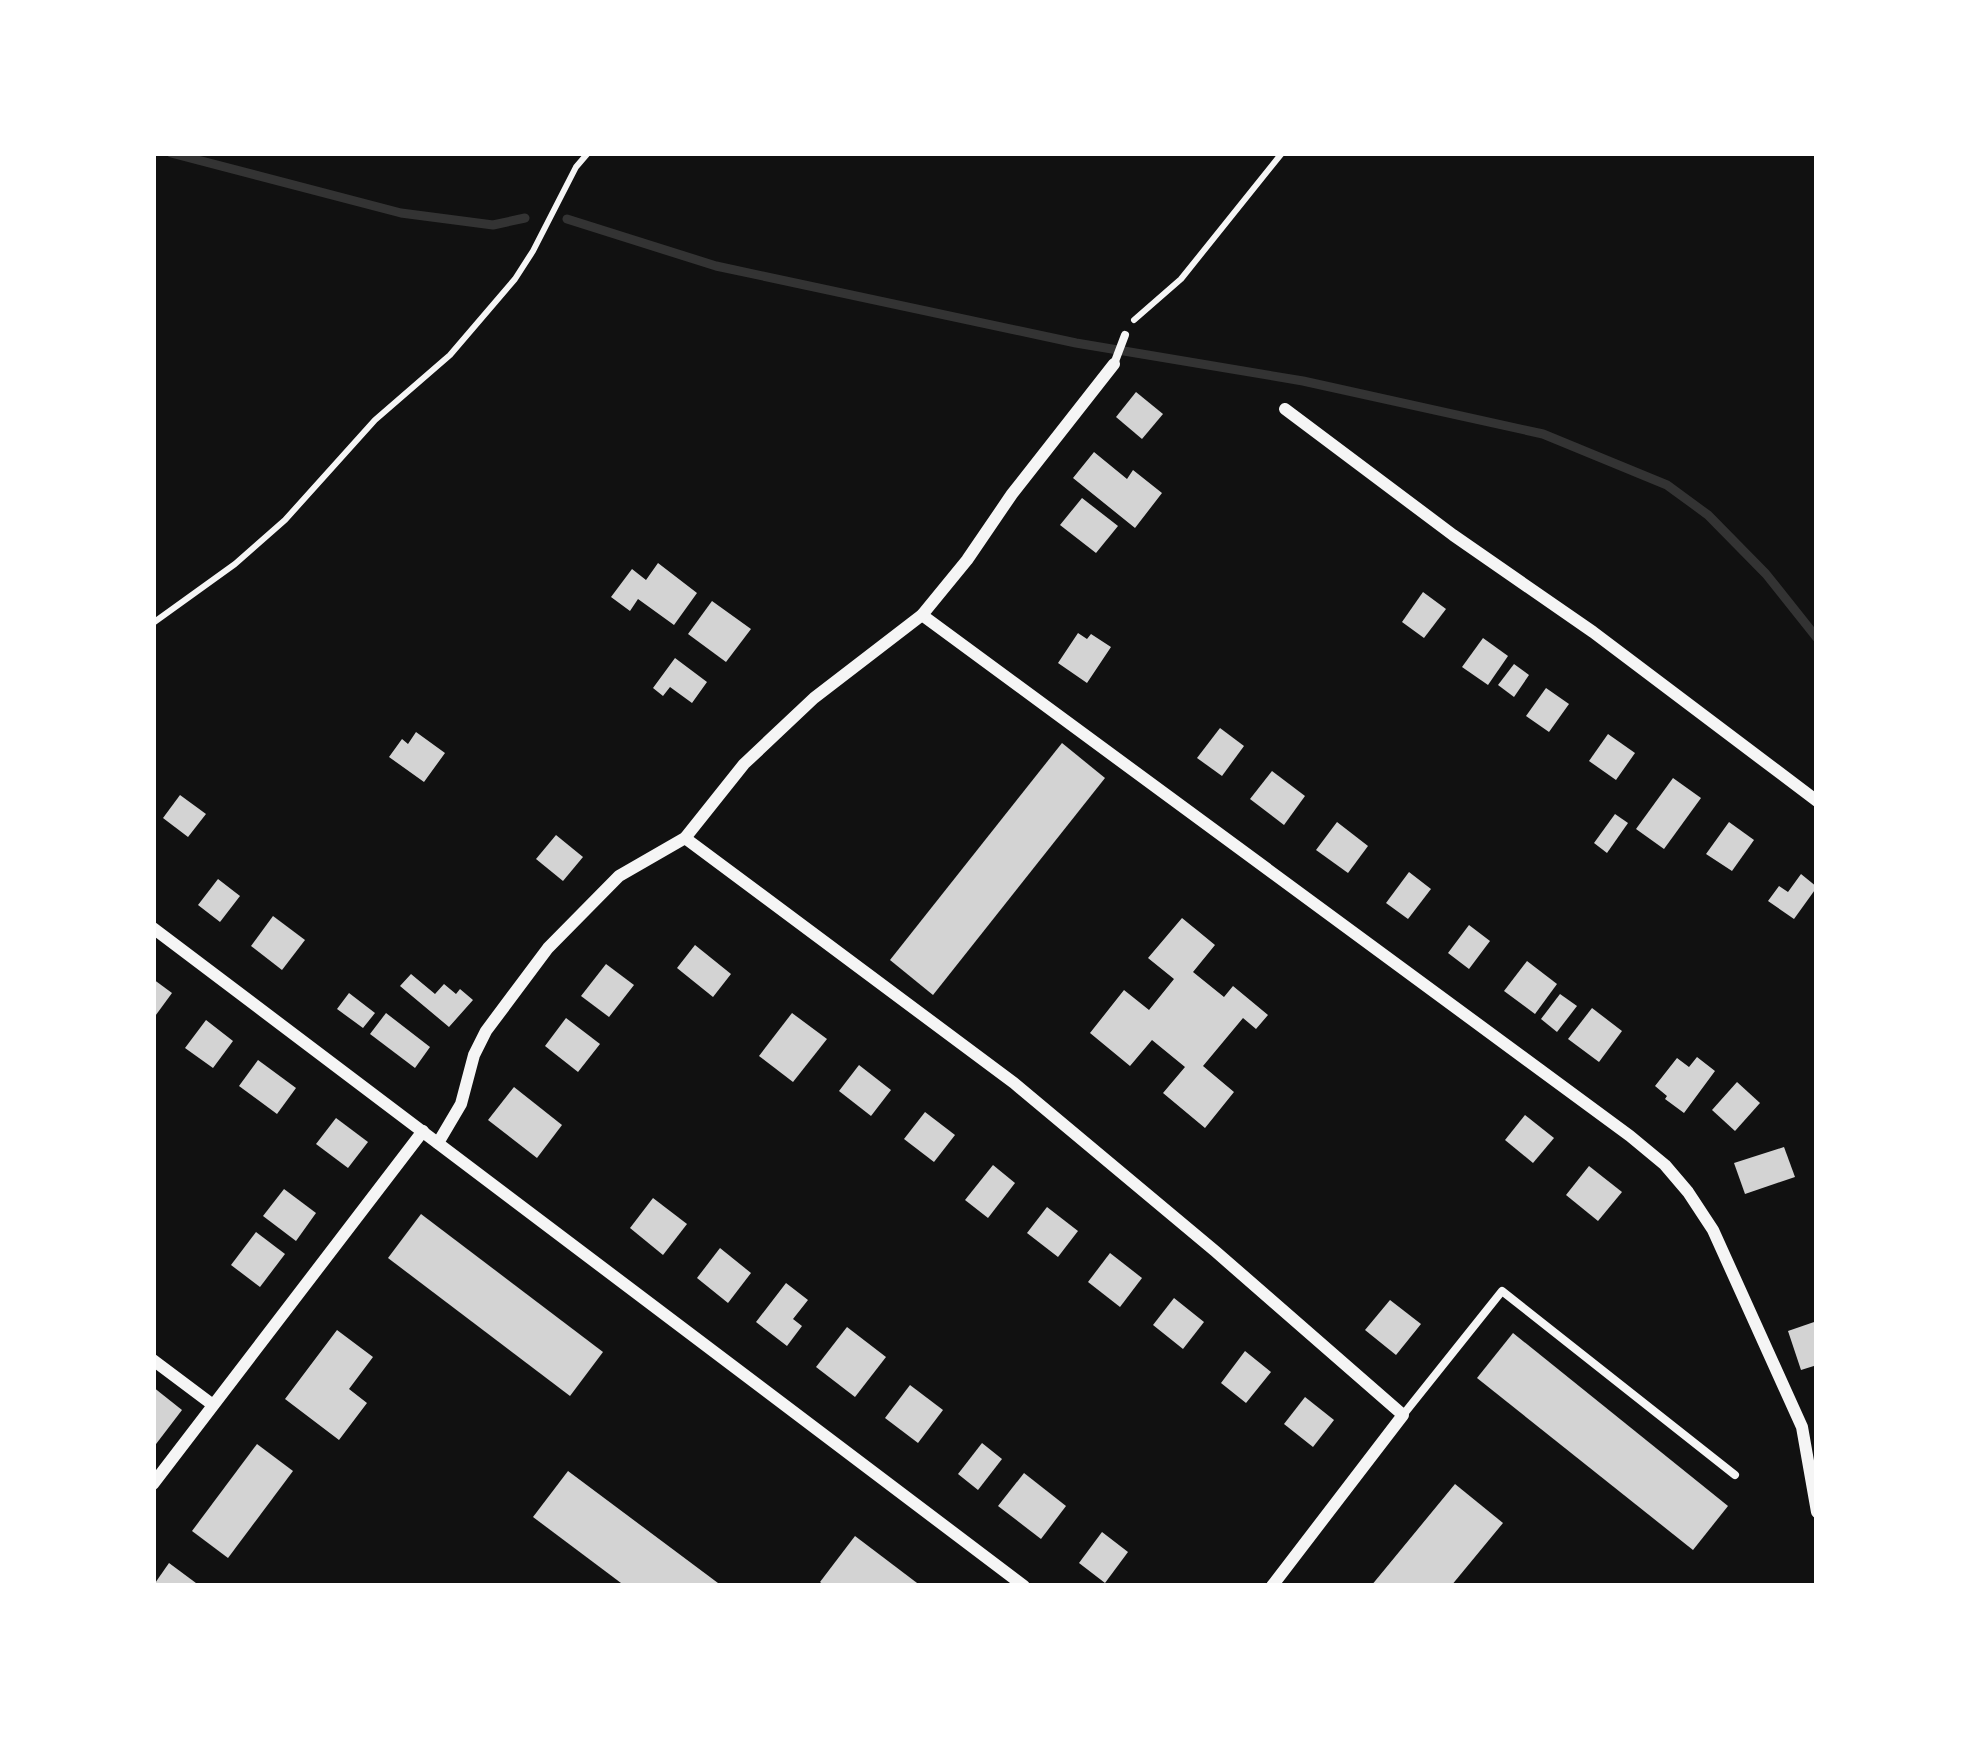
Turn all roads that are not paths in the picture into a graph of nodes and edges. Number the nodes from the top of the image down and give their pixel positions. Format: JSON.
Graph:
{"nodes":[{"id":1,"x":1125,"y":334,"type":"road end"},
{"id":2,"x":1114,"y":364,"type":"joint"},
{"id":3,"x":1285,"y":409,"type":"dead end"},
{"id":4,"x":922,"y":615,"type":"junction"},
{"id":5,"x":1817,"y":801,"type":"edge"},
{"id":6,"x":685,"y":838,"type":"junction"},
{"id":7,"x":153,"y":928,"type":"edge"},
{"id":8,"x":423,"y":1131,"type":"junction"},
{"id":9,"x":438,"y":1143,"type":"junction"},
{"id":10,"x":153,"y":1360,"type":"edge"},
{"id":11,"x":213,"y":1405,"type":"junction"},
{"id":12,"x":1403,"y":1415,"type":"junction"},
{"id":13,"x":1817,"y":1421,"type":"edge"},
{"id":14,"x":1802,"y":1427,"type":"junction"},
{"id":15,"x":1735,"y":1474,"type":"dead end"},
{"id":16,"x":153,"y":1484,"type":"edge"},
{"id":17,"x":1817,"y":1512,"type":"edge"},
{"id":18,"x":1024,"y":1586,"type":"edge"},
{"id":19,"x":1272,"y":1586,"type":"edge"}],
"edges":[{"from":1,"to":2,"type":"lane"},
{"from":2,"to":4,"type":"street"},
{"from":3,"to":5,"type":"street"},
{"from":4,"to":6,"type":"street"},
{"from":4,"to":14,"type":"street"},
{"from":6,"to":9,"type":"street"},
{"from":6,"to":12,"type":"street"},
{"from":7,"to":8,"type":"street"},
{"from":8,"to":9,"type":"street"},
{"from":8,"to":11,"type":"street"},
{"from":9,"to":18,"type":"street"},
{"from":10,"to":11,"type":"street"},
{"from":11,"to":16,"type":"street"},
{"from":12,"to":15,"type":"lane"},
{"from":12,"to":19,"type":"street"},
{"from":13,"to":14,"type":"street"},
{"from":14,"to":17,"type":"street"}]}
